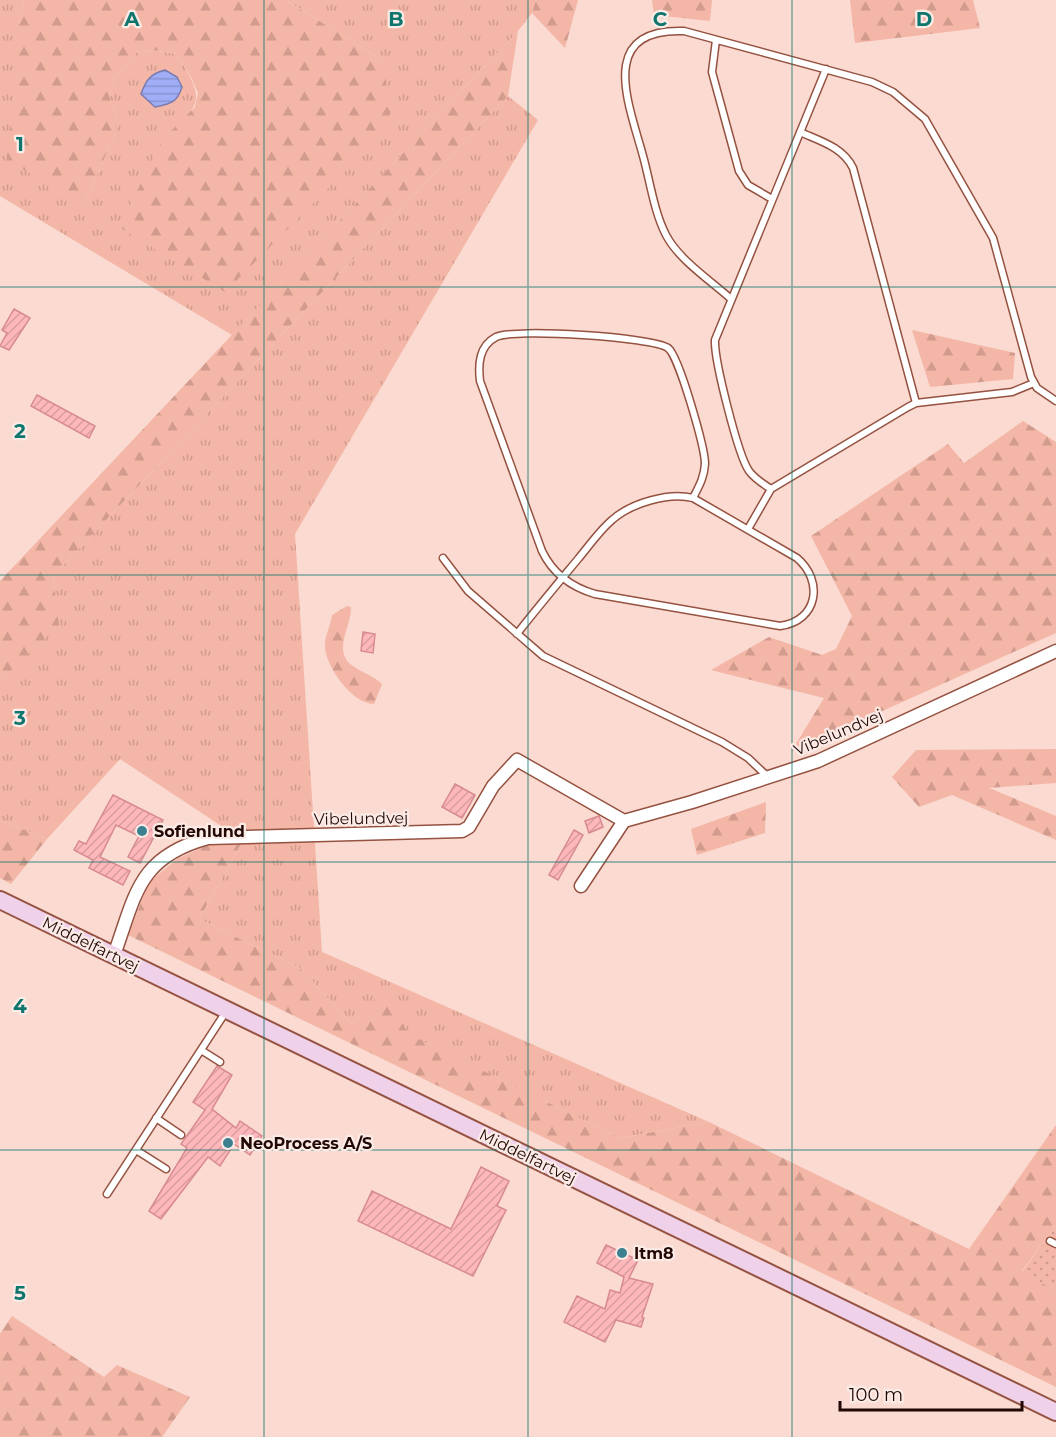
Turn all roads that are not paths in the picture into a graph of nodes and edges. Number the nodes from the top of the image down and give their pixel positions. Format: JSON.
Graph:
{"nodes":[{"id":1,"x":716,"y":40,"type":"junction"},
{"id":2,"x":826,"y":69,"type":"junction"},
{"id":3,"x":800,"y":132,"type":"junction"},
{"id":4,"x":772,"y":199,"type":"junction"},
{"id":5,"x":731,"y":299,"type":"junction"},
{"id":6,"x":1034,"y":383,"type":"junction"},
{"id":7,"x":1056,"y":401,"type":"edge"},
{"id":8,"x":916,"y":403,"type":"junction"},
{"id":9,"x":771,"y":489,"type":"junction"},
{"id":10,"x":693,"y":498,"type":"junction"},
{"id":11,"x":747,"y":529,"type":"junction"},
{"id":12,"x":443,"y":558,"type":"dead end"},
{"id":13,"x":562,"y":578,"type":"junction"},
{"id":14,"x":517,"y":633,"type":"junction"},
{"id":15,"x":1056,"y":651,"type":"edge"},
{"id":16,"x":768,"y":778,"type":"junction"},
{"id":17,"x":624,"y":821,"type":"junction"},
{"id":18,"x":581,"y":886,"type":"dead end"},
{"id":19,"x":0,"y":900,"type":"edge"},
{"id":20,"x":114,"y":955,"type":"junction"},
{"id":21,"x":227,"y":1010,"type":"junction"},
{"id":22,"x":201,"y":1050,"type":"junction"},
{"id":23,"x":220,"y":1062,"type":"dead end"},
{"id":24,"x":156,"y":1118,"type":"junction"},
{"id":25,"x":181,"y":1134,"type":"dead end"},
{"id":26,"x":136,"y":1150,"type":"junction"},
{"id":27,"x":166,"y":1169,"type":"dead end"},
{"id":28,"x":107,"y":1194,"type":"dead end"},
{"id":29,"x":1056,"y":1412,"type":"edge"}],
"edges":[{"from":1,"to":2,"type":"lane"},
{"from":1,"to":4,"type":"lane"},
{"from":1,"to":5,"type":"lane"},
{"from":2,"to":3,"type":"lane"},
{"from":2,"to":6,"type":"lane"},
{"from":3,"to":4,"type":"lane"},
{"from":3,"to":8,"type":"lane"},
{"from":4,"to":5,"type":"lane"},
{"from":5,"to":9,"type":"lane"},
{"from":6,"to":7,"type":"lane"},
{"from":6,"to":8,"type":"lane"},
{"from":8,"to":9,"type":"lane"},
{"from":9,"to":11,"type":"lane"},
{"from":10,"to":11,"type":"lane"},
{"from":10,"to":13,"type":"lane"},
{"from":10,"to":13,"type":"lane"},
{"from":11,"to":13,"type":"lane"},
{"from":12,"to":14,"type":"lane"},
{"from":13,"to":14,"type":"lane"},
{"from":14,"to":16,"type":"lane"},
{"from":15,"to":16,"type":"street","name":"Vibelundvej"},
{"from":16,"to":17,"type":"street","name":"Vibelundvej"},
{"from":17,"to":18,"type":"street"},
{"from":17,"to":20,"type":"street","name":"Vibelundvej"},
{"from":19,"to":20,"type":"main road","name":"Middelfartvej"},
{"from":20,"to":21,"type":"main road","name":"Middelfartvej"},
{"from":21,"to":22,"type":"lane"},
{"from":21,"to":29,"type":"main road","name":"Middelfartvej"},
{"from":22,"to":23,"type":"lane"},
{"from":22,"to":24,"type":"lane"},
{"from":24,"to":25,"type":"lane"},
{"from":24,"to":26,"type":"lane"},
{"from":26,"to":27,"type":"lane"},
{"from":26,"to":28,"type":"lane"}]}
